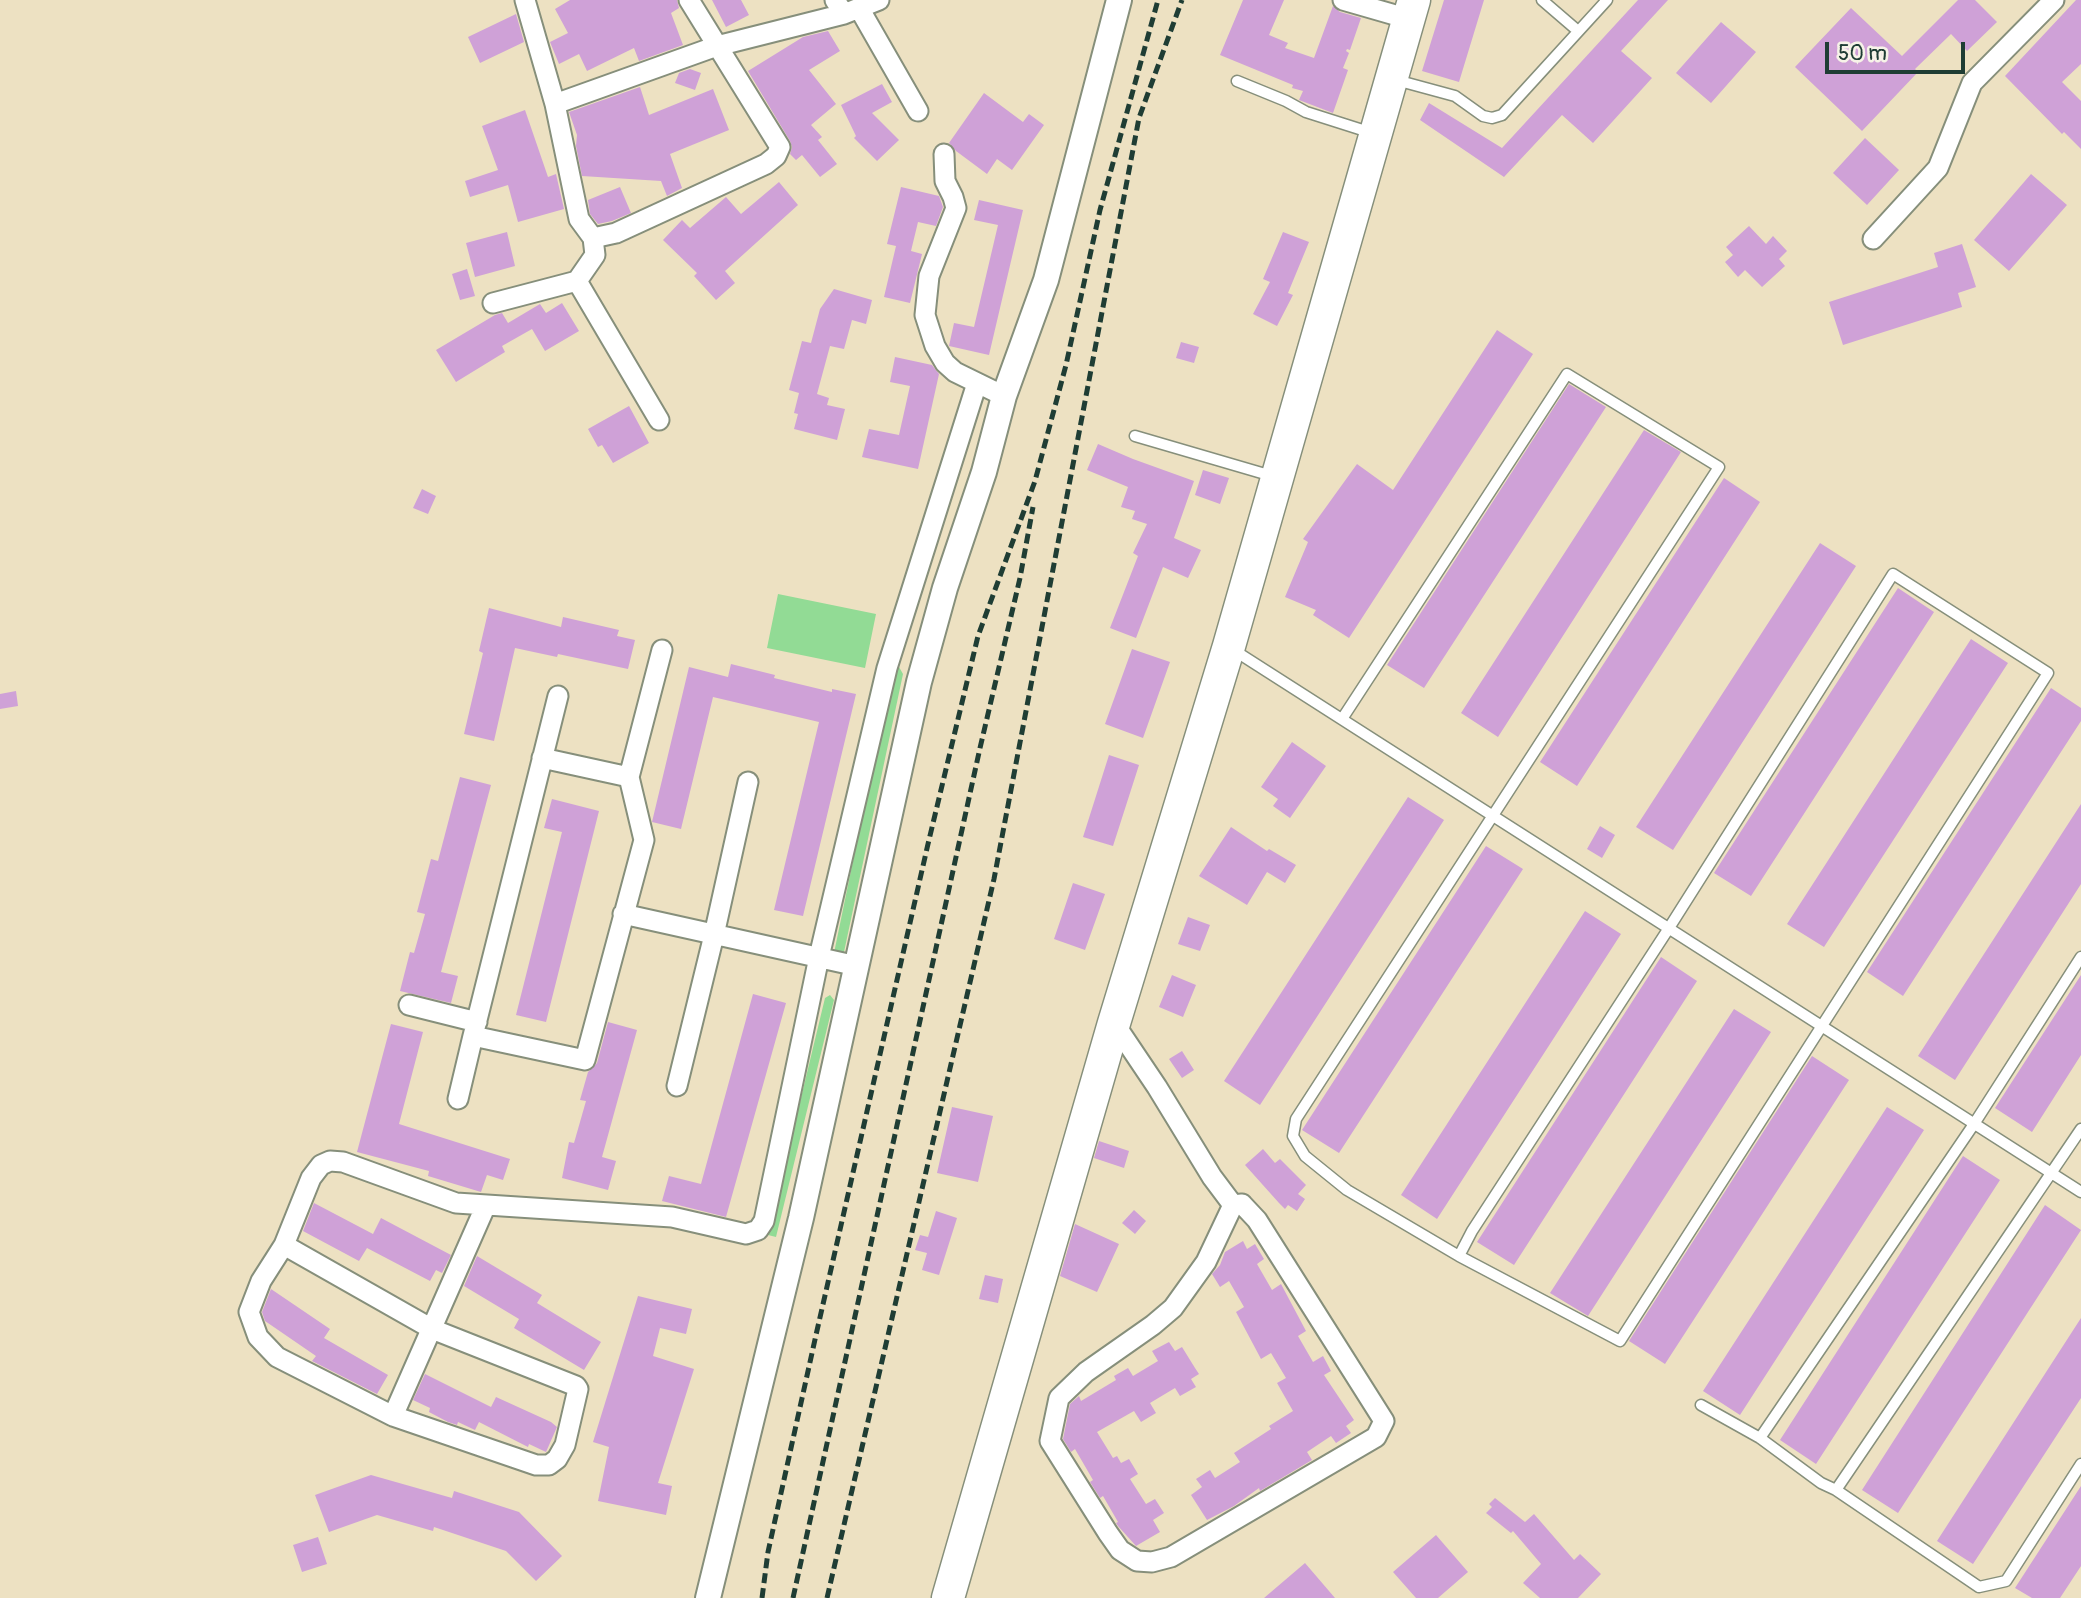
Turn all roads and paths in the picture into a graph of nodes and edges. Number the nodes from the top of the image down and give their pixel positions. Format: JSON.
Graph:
{"nodes":[{"id":1,"x":525,"y":0,"type":"edge"},
{"id":2,"x":689,"y":0,"type":"edge"},
{"id":3,"x":879,"y":0,"type":"edge"},
{"id":4,"x":1119,"y":0,"type":"edge"},
{"id":5,"x":1343,"y":0,"type":"edge"},
{"id":6,"x":1542,"y":0,"type":"edge"},
{"id":7,"x":1607,"y":0,"type":"edge"},
{"id":8,"x":2054,"y":0,"type":"edge"},
{"id":9,"x":846,"y":7,"type":"edge"},
{"id":10,"x":1412,"y":10,"type":"edge"},
{"id":11,"x":1578,"y":31,"type":"junction"},
{"id":12,"x":718,"y":46,"type":"junction"},
{"id":13,"x":1392,"y":79,"type":"junction"},
{"id":14,"x":1237,"y":81,"type":"dead end"},
{"id":15,"x":555,"y":104,"type":"junction"},
{"id":16,"x":918,"y":111,"type":"dead end"},
{"id":17,"x":1376,"y":135,"type":"junction"},
{"id":18,"x":944,"y":154,"type":"dead end"},
{"id":19,"x":593,"y":238,"type":"junction"},
{"id":20,"x":1873,"y":239,"type":"dead end"},
{"id":21,"x":577,"y":281,"type":"junction"},
{"id":22,"x":493,"y":303,"type":"dead end"},
{"id":23,"x":977,"y":383,"type":"junction"},
{"id":24,"x":1004,"y":396,"type":"junction"},
{"id":25,"x":659,"y":421,"type":"dead end"},
{"id":26,"x":1135,"y":436,"type":"dead end"},
{"id":27,"x":1277,"y":478,"type":"junction"},
{"id":28,"x":1229,"y":646,"type":"junction"},
{"id":29,"x":662,"y":650,"type":"dead end"},
{"id":30,"x":558,"y":695,"type":"dead end"},
{"id":31,"x":1342,"y":719,"type":"junction"},
{"id":32,"x":542,"y":758,"type":"junction"},
{"id":33,"x":629,"y":777,"type":"junction"},
{"id":34,"x":748,"y":782,"type":"dead end"},
{"id":35,"x":1493,"y":816,"type":"junction"},
{"id":36,"x":623,"y":914,"type":"junction"},
{"id":37,"x":1669,"y":928,"type":"junction"},
{"id":38,"x":714,"y":935,"type":"junction"},
{"id":39,"x":819,"y":957,"type":"junction"},
{"id":40,"x":2081,"y":957,"type":"edge"},
{"id":41,"x":857,"y":966,"type":"junction"},
{"id":42,"x":409,"y":1005,"type":"dead end"},
{"id":43,"x":1114,"y":1023,"type":"junction"},
{"id":44,"x":1822,"y":1027,"type":"junction"},
{"id":45,"x":475,"y":1029,"type":"junction"},
{"id":46,"x":677,"y":1086,"type":"dead end"},
{"id":47,"x":458,"y":1099,"type":"dead end"},
{"id":48,"x":1974,"y":1124,"type":"junction"},
{"id":49,"x":2081,"y":1129,"type":"edge"},
{"id":50,"x":2052,"y":1174,"type":"junction"},
{"id":51,"x":2081,"y":1192,"type":"edge"},
{"id":52,"x":486,"y":1205,"type":"junction"},
{"id":53,"x":1233,"y":1205,"type":"junction"},
{"id":54,"x":284,"y":1245,"type":"junction"},
{"id":55,"x":1459,"y":1256,"type":"junction"},
{"id":56,"x":432,"y":1329,"type":"junction"},
{"id":57,"x":1701,"y":1405,"type":"dead end"},
{"id":58,"x":393,"y":1416,"type":"junction"},
{"id":59,"x":1760,"y":1438,"type":"junction"},
{"id":60,"x":2081,"y":1464,"type":"edge"},
{"id":61,"x":1836,"y":1490,"type":"junction"},
{"id":62,"x":959,"y":1563,"type":"junction"},
{"id":63,"x":708,"y":1598,"type":"edge"},
{"id":64,"x":948,"y":1598,"type":"edge"},
{"id":65,"x":959,"y":1598,"type":"edge"}],
"edges":[{"from":1,"to":15,"type":"street"},
{"from":2,"to":12,"type":"street"},
{"from":3,"to":9,"type":"street"},
{"from":4,"to":24,"type":"street"},
{"from":5,"to":10,"type":"street"},
{"from":6,"to":11,"type":"lane"},
{"from":7,"to":11,"type":"lane"},
{"from":8,"to":20,"type":"street"},
{"from":9,"to":12,"type":"street"},
{"from":9,"to":16,"type":"street"},
{"from":10,"to":13,"type":"main road"},
{"from":11,"to":13,"type":"lane"},
{"from":12,"to":15,"type":"street"},
{"from":12,"to":19,"type":"street"},
{"from":13,"to":17,"type":"main road"},
{"from":14,"to":17,"type":"lane"},
{"from":15,"to":19,"type":"street"},
{"from":17,"to":27,"type":"main road"},
{"from":18,"to":23,"type":"street"},
{"from":19,"to":21,"type":"street"},
{"from":21,"to":22,"type":"street"},
{"from":21,"to":25,"type":"street"},
{"from":23,"to":24,"type":"street"},
{"from":23,"to":39,"type":"street"},
{"from":24,"to":41,"type":"street"},
{"from":26,"to":27,"type":"lane"},
{"from":27,"to":28,"type":"main road"},
{"from":28,"to":31,"type":"lane"},
{"from":28,"to":43,"type":"main road"},
{"from":29,"to":33,"type":"street"},
{"from":30,"to":32,"type":"street"},
{"from":31,"to":35,"type":"lane"},
{"from":31,"to":35,"type":"lane"},
{"from":32,"to":33,"type":"street"},
{"from":32,"to":45,"type":"street"},
{"from":33,"to":36,"type":"street"},
{"from":34,"to":38,"type":"street"},
{"from":35,"to":37,"type":"lane"},
{"from":35,"to":55,"type":"lane"},
{"from":36,"to":38,"type":"street"},
{"from":36,"to":45,"type":"street"},
{"from":37,"to":44,"type":"lane"},
{"from":37,"to":44,"type":"lane"},
{"from":37,"to":55,"type":"lane"},
{"from":38,"to":39,"type":"street"},
{"from":38,"to":46,"type":"street"},
{"from":39,"to":41,"type":"street"},
{"from":39,"to":52,"type":"street"},
{"from":40,"to":48,"type":"lane"},
{"from":41,"to":63,"type":"street"},
{"from":42,"to":45,"type":"street"},
{"from":43,"to":53,"type":"street"},
{"from":43,"to":62,"type":"main road"},
{"from":44,"to":48,"type":"lane"},
{"from":44,"to":55,"type":"lane"},
{"from":45,"to":47,"type":"street"},
{"from":48,"to":50,"type":"lane"},
{"from":48,"to":59,"type":"lane"},
{"from":49,"to":50,"type":"lane"},
{"from":50,"to":51,"type":"lane"},
{"from":50,"to":61,"type":"lane"},
{"from":52,"to":54,"type":"street"},
{"from":52,"to":56,"type":"street"},
{"from":53,"to":53,"type":"street"},
{"from":54,"to":56,"type":"street"},
{"from":54,"to":58,"type":"street"},
{"from":56,"to":58,"type":"street"},
{"from":56,"to":58,"type":"street"},
{"from":57,"to":59,"type":"lane"},
{"from":59,"to":61,"type":"lane"},
{"from":60,"to":61,"type":"lane"},
{"from":62,"to":64,"type":"main road"},
{"from":62,"to":65,"type":"street"}]}
